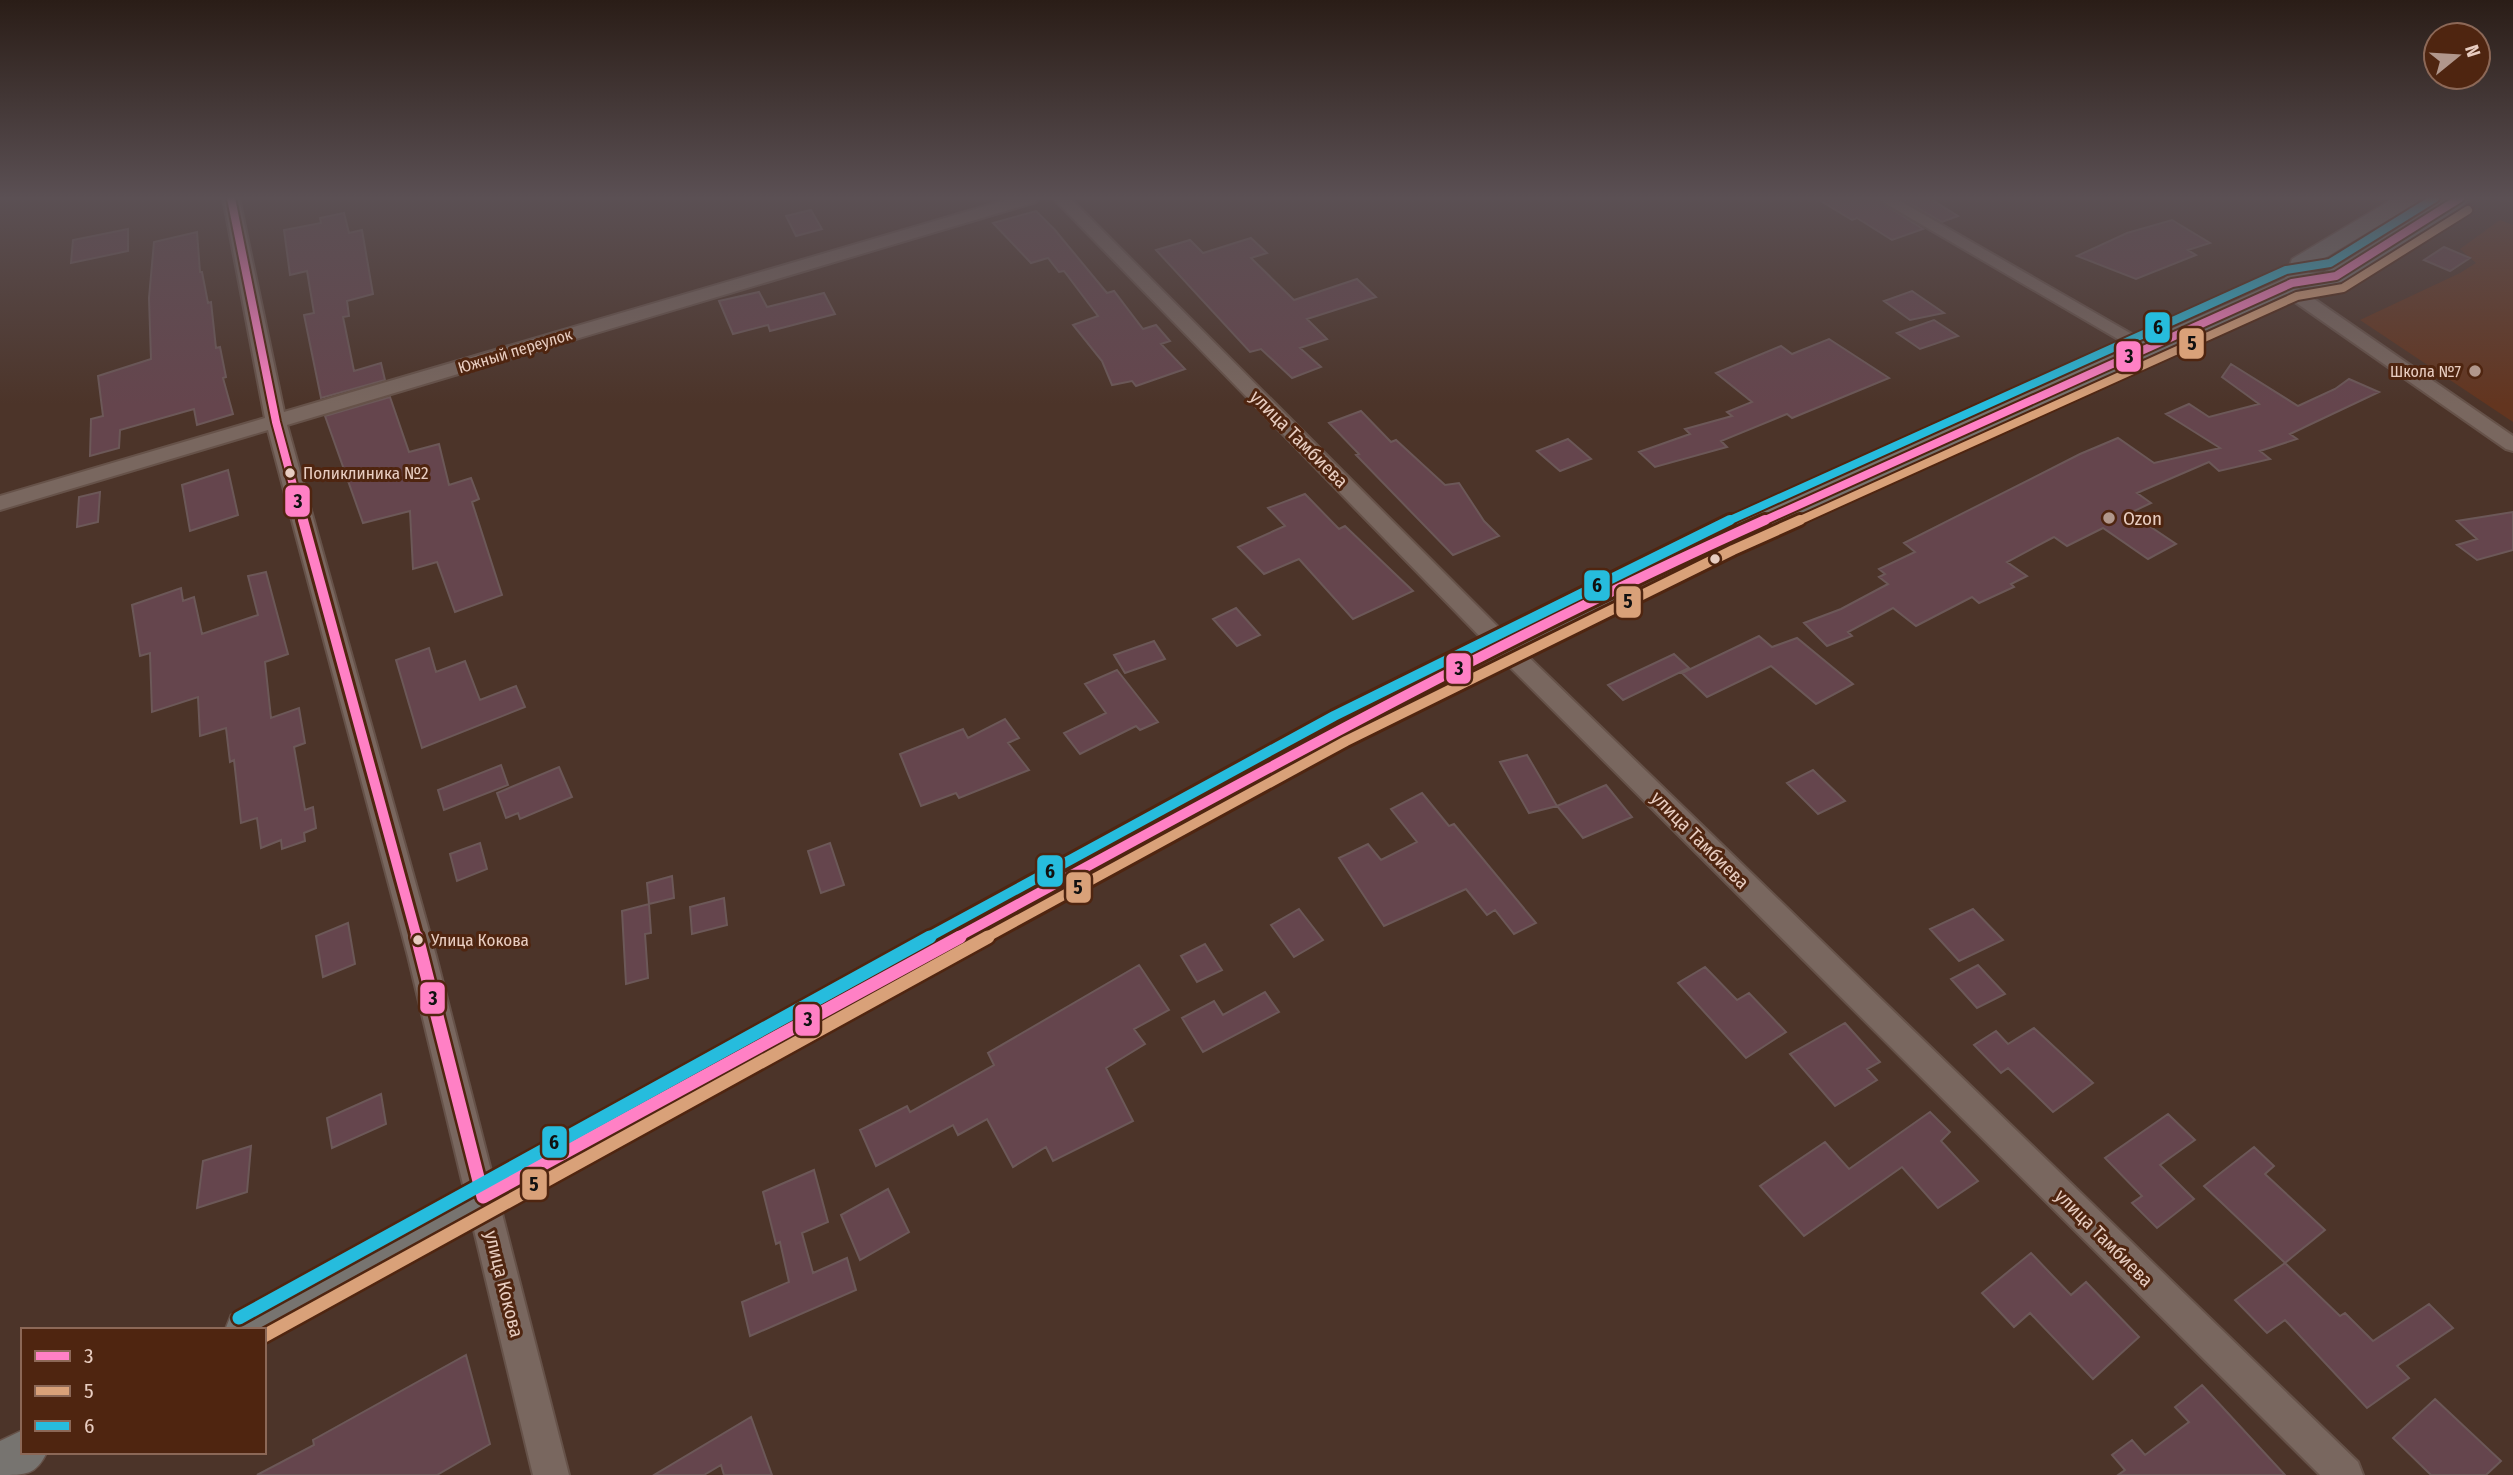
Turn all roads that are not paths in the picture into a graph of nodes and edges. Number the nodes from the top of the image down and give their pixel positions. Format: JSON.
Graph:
{"nodes":[{"id":1,"x":245,"y":267,"type":"edge"},
{"id":2,"x":798,"y":267,"type":"edge"},
{"id":3,"x":1129,"y":267,"type":"edge"},
{"id":4,"x":2005,"y":267,"type":"edge"},
{"id":5,"x":2299,"y":267,"type":"edge"},
{"id":6,"x":2350,"y":267,"type":"edge"},
{"id":7,"x":2290,"y":283,"type":"junction"},
{"id":8,"x":2147,"y":348,"type":"junction"},
{"id":9,"x":276,"y":422,"type":"junction"},
{"id":10,"x":2513,"y":445,"type":"edge"},
{"id":11,"x":0,"y":503,"type":"edge"},
{"id":12,"x":1503,"y":646,"type":"junction"},
{"id":13,"x":483,"y":1197,"type":"junction"},
{"id":14,"x":250,"y":1328,"type":"edge"},
{"id":15,"x":21,"y":1454,"type":"edge"},
{"id":16,"x":0,"y":1466,"type":"edge"},
{"id":17,"x":551,"y":1475,"type":"edge"},
{"id":18,"x":2345,"y":1475,"type":"edge"}],
"edges":[{"from":1,"to":9,"type":"street","name":"улица Кокова"},
{"from":2,"to":9,"type":"street","name":"Южный переулок"},
{"from":3,"to":12,"type":"street","name":"улица Тамбиева"},
{"from":4,"to":8,"type":"street"},
{"from":5,"to":7,"type":"main road"},
{"from":6,"to":7,"type":"main road"},
{"from":7,"to":8,"type":"main road"},
{"from":7,"to":10,"type":"street"},
{"from":8,"to":12,"type":"main road"},
{"from":9,"to":11,"type":"street","name":"Южный переулок"},
{"from":9,"to":13,"type":"street","name":"улица Кокова"},
{"from":12,"to":13,"type":"main road"},
{"from":12,"to":18,"type":"street","name":"улица Тамбиева"},
{"from":13,"to":14,"type":"main road"},
{"from":13,"to":17,"type":"street","name":"улица Кокова"},
{"from":15,"to":16,"type":"main road"}]}
